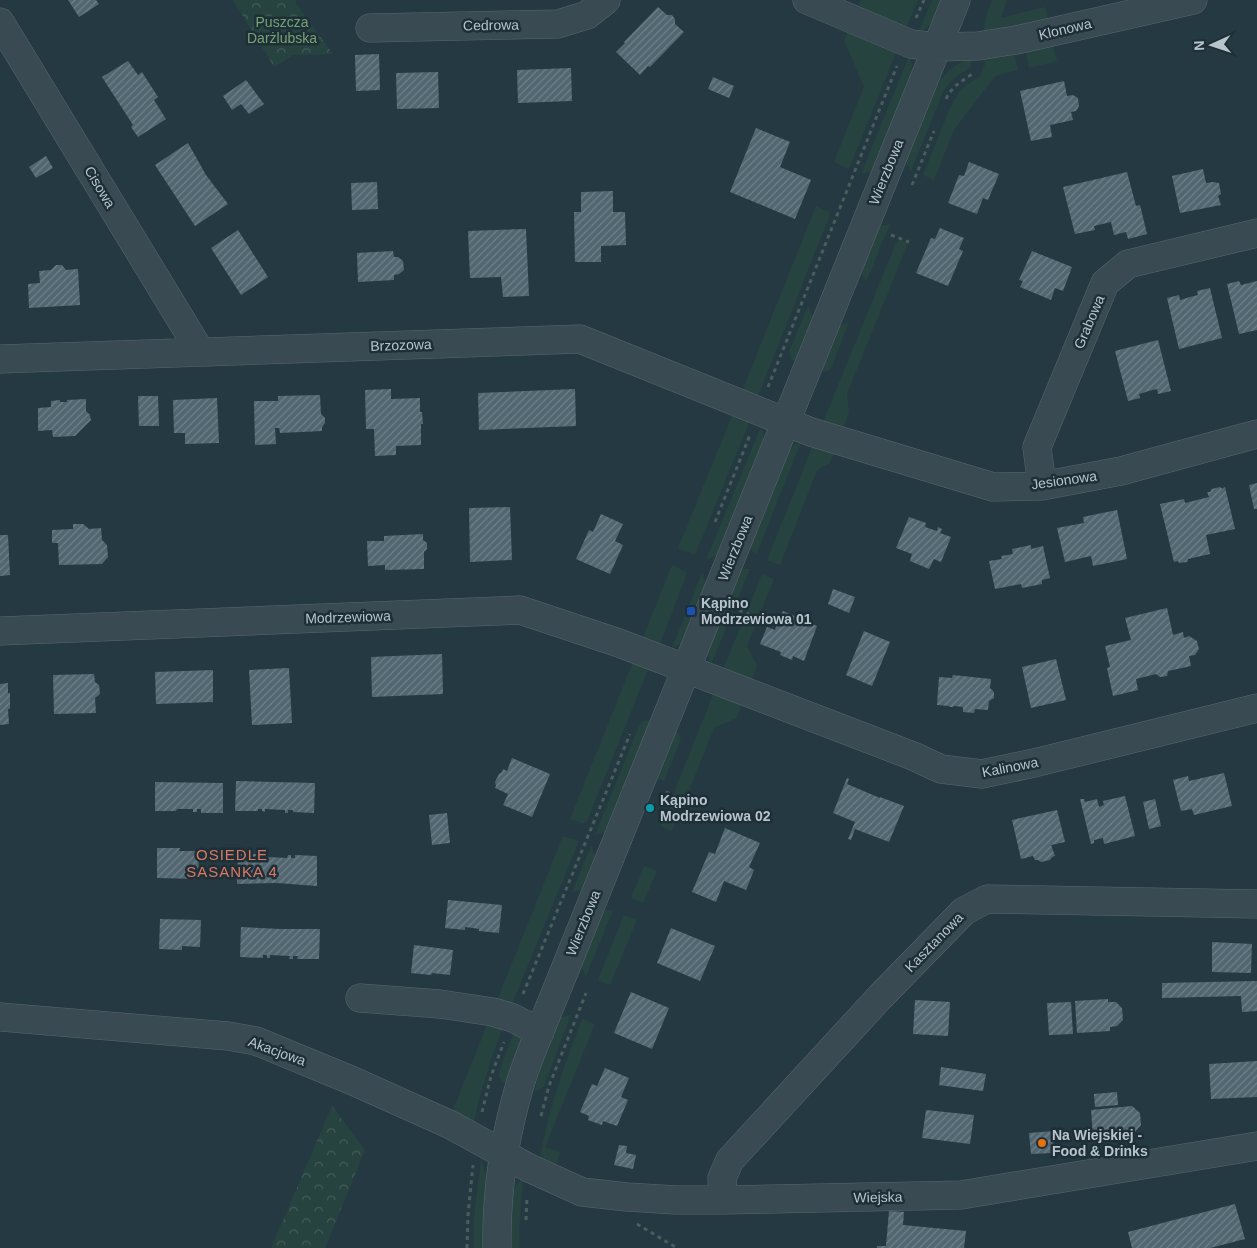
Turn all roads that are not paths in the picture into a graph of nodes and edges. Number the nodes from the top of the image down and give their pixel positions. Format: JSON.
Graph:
{"nodes":[{"id":1,"x":606,"y":0,"type":"edge"},
{"id":2,"x":807,"y":0,"type":"edge"},
{"id":3,"x":956,"y":0,"type":"edge"},
{"id":4,"x":1193,"y":0,"type":"edge"},
{"id":5,"x":0,"y":22,"type":"edge"},
{"id":6,"x":370,"y":28,"type":"dead end"},
{"id":7,"x":936,"y":47,"type":"junction"},
{"id":8,"x":1257,"y":233,"type":"edge"},
{"id":9,"x":200,"y":351,"type":"junction"},
{"id":10,"x":0,"y":359,"type":"edge"},
{"id":11,"x":785,"y":422,"type":"junction"},
{"id":12,"x":1257,"y":434,"type":"edge"},
{"id":13,"x":1042,"y":486,"type":"junction"},
{"id":14,"x":0,"y":632,"type":"edge"},
{"id":15,"x":686,"y":669,"type":"junction"},
{"id":16,"x":1257,"y":708,"type":"edge"},
{"id":17,"x":1257,"y":904,"type":"edge"},
{"id":18,"x":360,"y":998,"type":"dead end"},
{"id":19,"x":0,"y":1016,"type":"edge"},
{"id":20,"x":540,"y":1032,"type":"junction"},
{"id":21,"x":1257,"y":1146,"type":"edge"},
{"id":22,"x":504,"y":1155,"type":"junction"},
{"id":23,"x":723,"y":1200,"type":"junction"},
{"id":24,"x":497,"y":1248,"type":"edge"}],
"edges":[{"from":1,"to":6,"type":"street","name":"Cedrowa"},
{"from":2,"to":7,"type":"street"},
{"from":3,"to":7,"type":"street","name":"Wierzbowa"},
{"from":4,"to":7,"type":"street","name":"Klonowa"},
{"from":5,"to":9,"type":"street","name":"Cisowa"},
{"from":7,"to":11,"type":"street","name":"Wierzbowa"},
{"from":8,"to":13,"type":"street","name":"Grabowa"},
{"from":9,"to":10,"type":"street","name":"Brzozowa"},
{"from":9,"to":11,"type":"street","name":"Brzozowa"},
{"from":11,"to":13,"type":"street","name":"Jesionowa"},
{"from":11,"to":15,"type":"street","name":"Wierzbowa"},
{"from":12,"to":13,"type":"street","name":"Jesionowa"},
{"from":14,"to":15,"type":"street","name":"Modrzewiowa"},
{"from":15,"to":16,"type":"street","name":"Kalinowa"},
{"from":15,"to":20,"type":"street","name":"Wierzbowa"},
{"from":17,"to":23,"type":"street","name":"Kasztanowa"},
{"from":18,"to":20,"type":"street"},
{"from":19,"to":22,"type":"street","name":"Akacjowa"},
{"from":20,"to":22,"type":"street","name":"Wierzbowa"},
{"from":21,"to":23,"type":"street","name":"Wiejska"},
{"from":22,"to":23,"type":"street","name":"Wiejska"},
{"from":22,"to":24,"type":"street","name":"Wierzbowa"}]}
